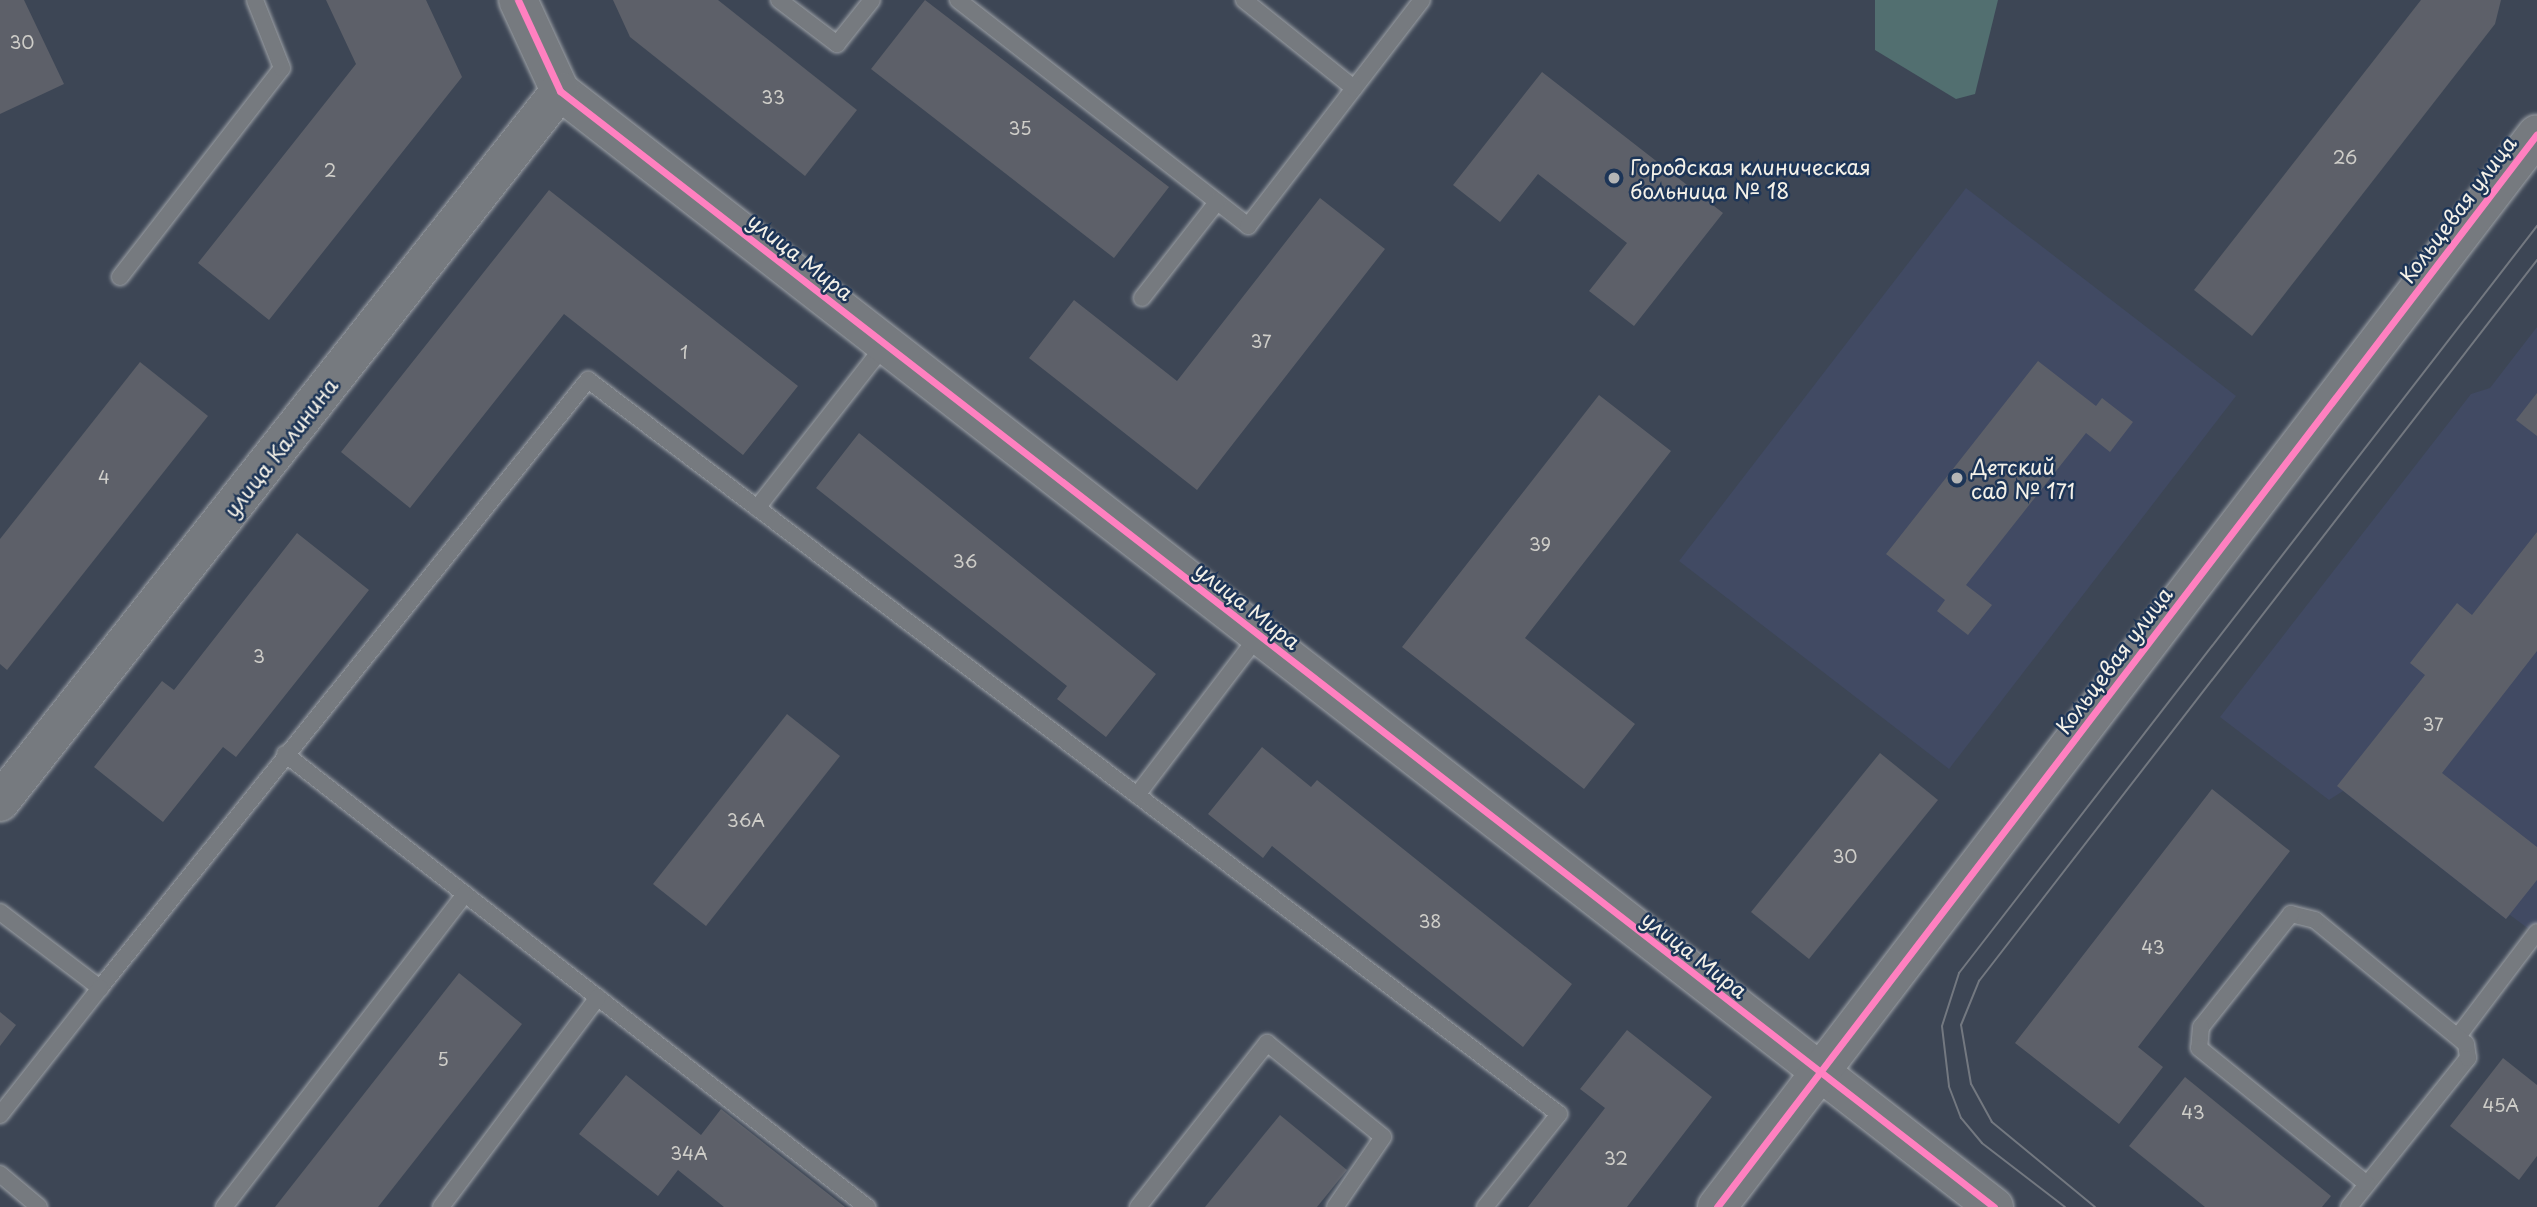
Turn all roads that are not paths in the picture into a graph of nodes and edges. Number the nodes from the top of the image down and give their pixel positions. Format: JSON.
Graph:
{"nodes":[{"id":1,"x":254,"y":0,"type":"edge"},
{"id":2,"x":518,"y":0,"type":"edge"},
{"id":3,"x":779,"y":0,"type":"edge"},
{"id":4,"x":872,"y":0,"type":"edge"},
{"id":5,"x":958,"y":0,"type":"edge"},
{"id":6,"x":1244,"y":0,"type":"edge"},
{"id":7,"x":1422,"y":0,"type":"edge"},
{"id":8,"x":1354,"y":88,"type":"junction"},
{"id":9,"x":560,"y":91,"type":"junction"},
{"id":10,"x":2537,"y":134,"type":"edge"},
{"id":11,"x":1217,"y":202,"type":"junction"},
{"id":12,"x":120,"y":276,"type":"dead end"},
{"id":13,"x":1142,"y":298,"type":"dead end"},
{"id":14,"x":885,"y":344,"type":"junction"},
{"id":15,"x":757,"y":508,"type":"junction"},
{"id":16,"x":1259,"y":635,"type":"junction"},
{"id":17,"x":285,"y":754,"type":"junction"},
{"id":18,"x":1137,"y":795,"type":"junction"},
{"id":19,"x":0,"y":802,"type":"edge"},
{"id":20,"x":465,"y":894,"type":"junction"},
{"id":21,"x":0,"y":912,"type":"edge"},
{"id":22,"x":2537,"y":932,"type":"edge"},
{"id":23,"x":100,"y":988,"type":"junction"},
{"id":24,"x":598,"y":997,"type":"junction"},
{"id":25,"x":2459,"y":1035,"type":"junction"},
{"id":26,"x":1821,"y":1072,"type":"junction"},
{"id":27,"x":0,"y":1115,"type":"edge"},
{"id":28,"x":0,"y":1174,"type":"edge"},
{"id":29,"x":2367,"y":1184,"type":"junction"},
{"id":30,"x":39,"y":1207,"type":"edge"},
{"id":31,"x":224,"y":1207,"type":"edge"},
{"id":32,"x":441,"y":1207,"type":"edge"},
{"id":33,"x":867,"y":1207,"type":"edge"},
{"id":34,"x":1138,"y":1207,"type":"edge"},
{"id":35,"x":1335,"y":1207,"type":"edge"},
{"id":36,"x":1485,"y":1207,"type":"edge"},
{"id":37,"x":1717,"y":1207,"type":"edge"},
{"id":38,"x":1994,"y":1207,"type":"edge"},
{"id":39,"x":2348,"y":1207,"type":"edge"}],
"edges":[{"from":1,"to":12,"type":"lane"},
{"from":2,"to":9,"type":"street","name":"улица Мира"},
{"from":3,"to":4,"type":"lane"},
{"from":5,"to":11,"type":"lane"},
{"from":6,"to":8,"type":"lane"},
{"from":7,"to":8,"type":"lane"},
{"from":8,"to":11,"type":"lane"},
{"from":9,"to":14,"type":"street","name":"улица Мира"},
{"from":9,"to":19,"type":"street","name":"улица Калинина"},
{"from":10,"to":26,"type":"street","name":"Кольцевая улица"},
{"from":11,"to":13,"type":"lane"},
{"from":14,"to":15,"type":"lane"},
{"from":14,"to":16,"type":"street","name":"улица Мира"},
{"from":15,"to":17,"type":"lane"},
{"from":15,"to":18,"type":"lane"},
{"from":16,"to":18,"type":"lane"},
{"from":16,"to":26,"type":"street","name":"улица Мира"},
{"from":17,"to":20,"type":"lane"},
{"from":17,"to":23,"type":"lane"},
{"from":18,"to":36,"type":"lane"},
{"from":20,"to":24,"type":"lane"},
{"from":20,"to":31,"type":"lane"},
{"from":21,"to":23,"type":"lane"},
{"from":22,"to":25,"type":"lane"},
{"from":23,"to":27,"type":"lane"},
{"from":24,"to":32,"type":"lane"},
{"from":24,"to":33,"type":"lane"},
{"from":25,"to":29,"type":"lane"},
{"from":25,"to":29,"type":"lane"},
{"from":26,"to":37,"type":"street","name":"Кольцевая улица"},
{"from":26,"to":38,"type":"street","name":"улица Мира"},
{"from":28,"to":30,"type":"lane"},
{"from":29,"to":39,"type":"lane"},
{"from":34,"to":35,"type":"lane"}]}
